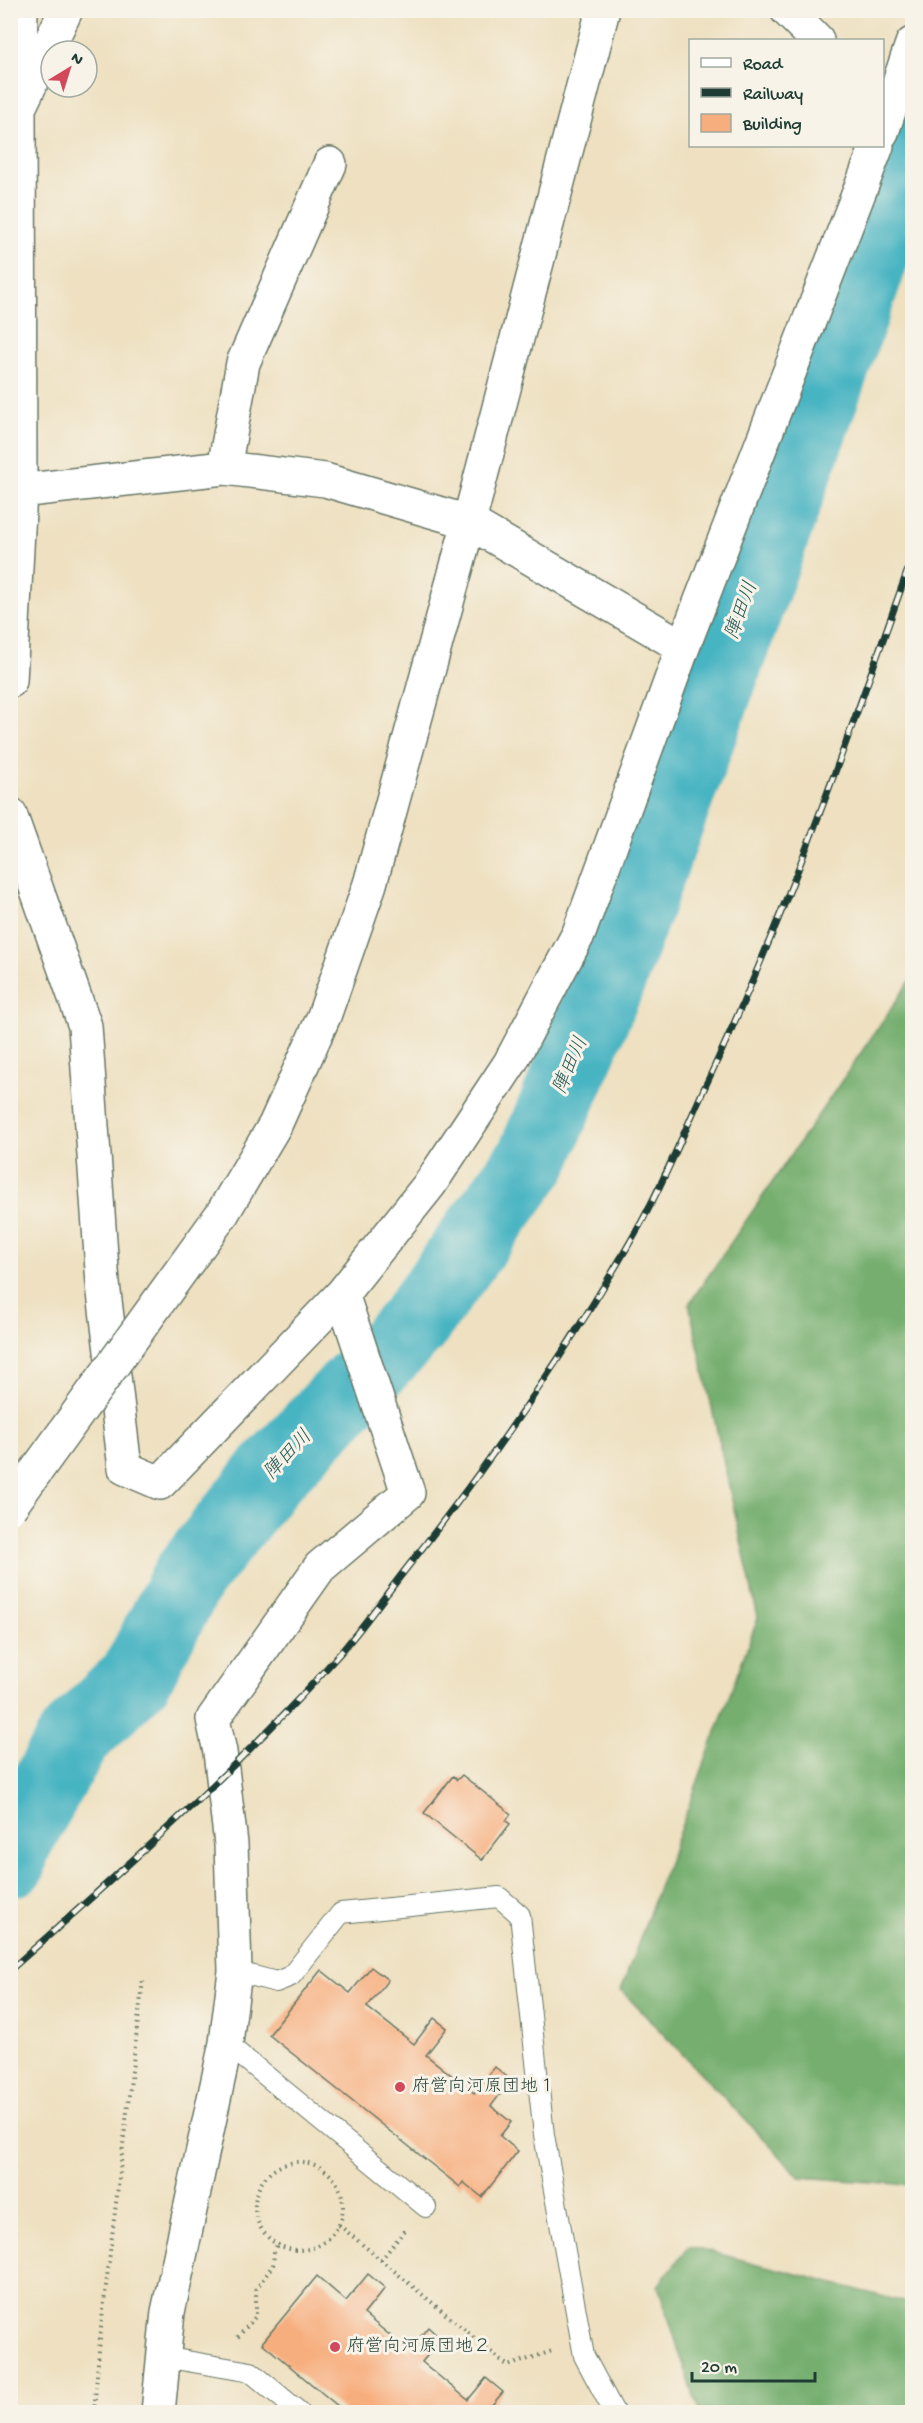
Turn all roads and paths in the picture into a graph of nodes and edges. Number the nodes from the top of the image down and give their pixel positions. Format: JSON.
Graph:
{"nodes":[{"id":1,"x":21,"y":10,"type":"edge"},
{"id":2,"x":66,"y":10,"type":"edge"},
{"id":3,"x":603,"y":10,"type":"edge"},
{"id":4,"x":787,"y":10,"type":"edge"},
{"id":5,"x":816,"y":39,"type":"edge"},
{"id":6,"x":912,"y":44,"type":"edge"},
{"id":7,"x":19,"y":108,"type":"junction"},
{"id":8,"x":885,"y":117,"type":"edge"},
{"id":9,"x":877,"y":147,"type":"edge"},
{"id":10,"x":330,"y":164,"type":"dead end"},
{"id":11,"x":224,"y":468,"type":"junction"},
{"id":12,"x":15,"y":492,"type":"edge"},
{"id":13,"x":469,"y":522,"type":"junction"},
{"id":14,"x":683,"y":647,"type":"junction"},
{"id":15,"x":10,"y":681,"type":"edge"},
{"id":16,"x":10,"y":814,"type":"edge"},
{"id":17,"x":342,"y":1294,"type":"junction"},
{"id":18,"x":10,"y":1507,"type":"edge"},
{"id":19,"x":235,"y":1971,"type":"junction"},
{"id":20,"x":143,"y":1980,"type":"dead end"},
{"id":21,"x":226,"y":2043,"type":"junction"},
{"id":22,"x":426,"y":2207,"type":"dead end"},
{"id":23,"x":339,"y":2225,"type":"junction"},
{"id":24,"x":407,"y":2227,"type":"dead end"},
{"id":25,"x":277,"y":2244,"type":"junction"},
{"id":26,"x":381,"y":2260,"type":"junction"},
{"id":27,"x":582,"y":2342,"type":"junction"},
{"id":28,"x":163,"y":2356,"type":"junction"},
{"id":29,"x":237,"y":2369,"type":"junction"},
{"id":30,"x":94,"y":2412,"type":"edge"},
{"id":31,"x":158,"y":2412,"type":"edge"},
{"id":32,"x":299,"y":2412,"type":"edge"},
{"id":33,"x":614,"y":2412,"type":"edge"}],
"edges":[{"from":1,"to":7,"type":"street"},
{"from":2,"to":7,"type":"street"},
{"from":3,"to":13,"type":"street"},
{"from":4,"to":5,"type":"street"},
{"from":6,"to":8,"type":"street"},
{"from":7,"to":12,"type":"street"},
{"from":9,"to":14,"type":"street"},
{"from":10,"to":11,"type":"street"},
{"from":11,"to":12,"type":"street"},
{"from":11,"to":13,"type":"street"},
{"from":12,"to":15,"type":"street"},
{"from":13,"to":14,"type":"street"},
{"from":13,"to":18,"type":"street","bridge":true},
{"from":14,"to":17,"type":"street"},
{"from":16,"to":17,"type":"street"},
{"from":17,"to":19,"type":"street"},
{"from":19,"to":21,"type":"street"},
{"from":19,"to":27,"type":"lane"},
{"from":20,"to":30,"type":"path"},
{"from":21,"to":22,"type":"lane"},
{"from":21,"to":28,"type":"street"},
{"from":23,"to":25,"type":"path"},
{"from":23,"to":25,"type":"path"},
{"from":23,"to":26,"type":"path"},
{"from":24,"to":26,"type":"path"},
{"from":25,"to":29,"type":"path"},
{"from":26,"to":27,"type":"path"},
{"from":27,"to":33,"type":"lane"},
{"from":28,"to":29,"type":"lane"},
{"from":28,"to":31,"type":"street"},
{"from":29,"to":32,"type":"lane"}]}
